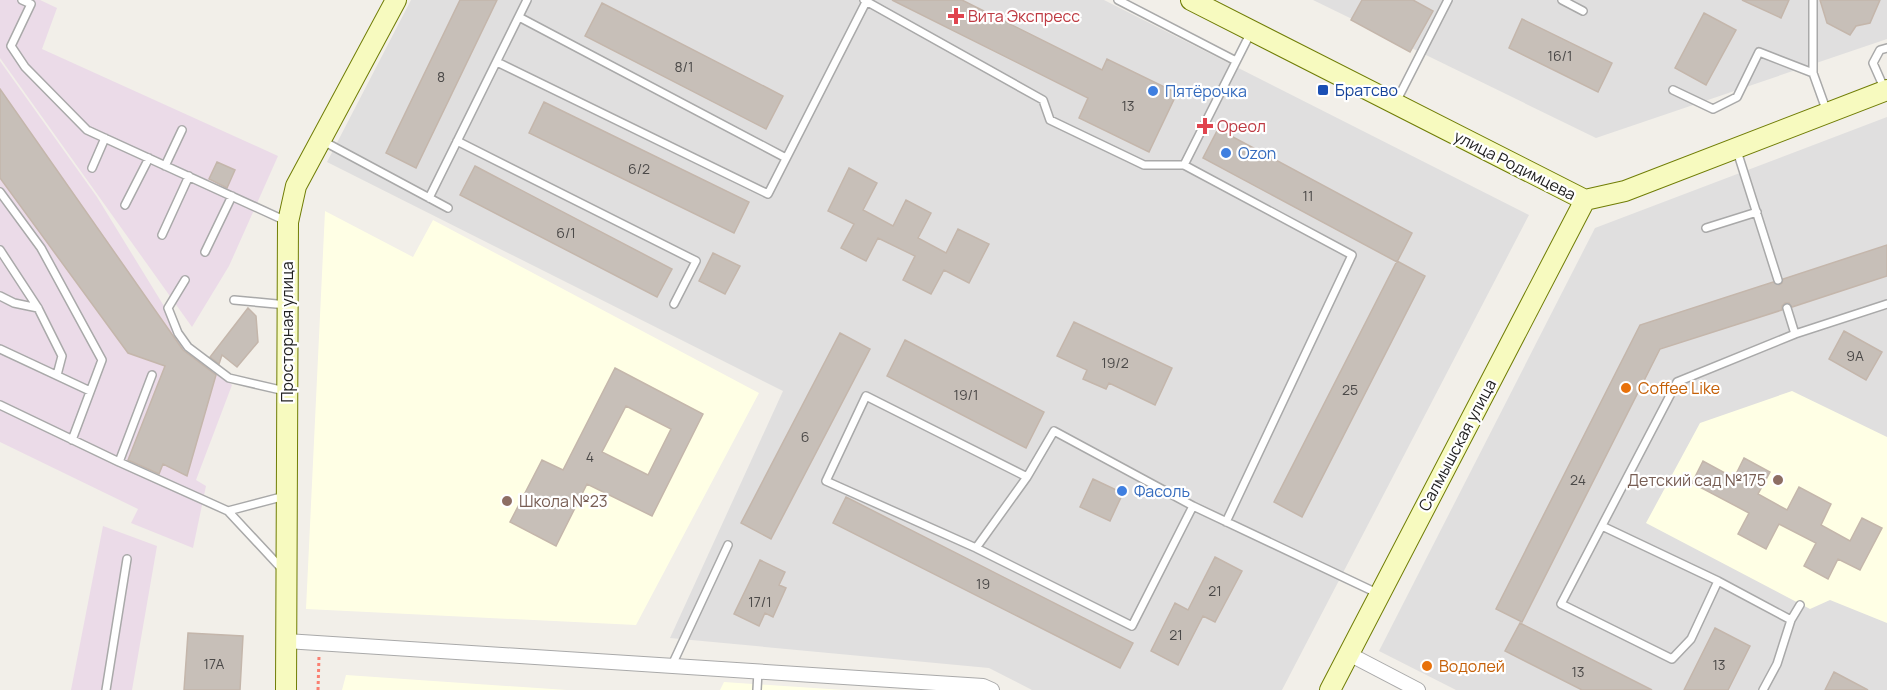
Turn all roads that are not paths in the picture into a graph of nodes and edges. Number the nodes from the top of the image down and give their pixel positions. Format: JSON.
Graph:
{"nodes":[{"id":1,"x":22,"y":0,"type":"edge"},
{"id":2,"x":396,"y":0,"type":"edge"},
{"id":3,"x":528,"y":0,"type":"edge"},
{"id":4,"x":866,"y":0,"type":"edge"},
{"id":5,"x":1118,"y":0,"type":"edge"},
{"id":6,"x":1191,"y":0,"type":"edge"},
{"id":7,"x":1448,"y":0,"type":"edge"},
{"id":8,"x":1562,"y":0,"type":"edge"},
{"id":9,"x":1813,"y":0,"type":"edge"},
{"id":10,"x":1583,"y":11,"type":"dead end"},
{"id":11,"x":519,"y":16,"type":"junction"},
{"id":12,"x":1252,"y":31,"type":"junction"},
{"id":13,"x":1887,"y":48,"type":"edge"},
{"id":14,"x":1236,"y":61,"type":"junction"},
{"id":15,"x":497,"y":62,"type":"junction"},
{"id":16,"x":1813,"y":73,"type":"junction"},
{"id":17,"x":1673,"y":90,"type":"dead end"},
{"id":18,"x":1886,"y":90,"type":"edge"},
{"id":19,"x":1395,"y":104,"type":"junction"},
{"id":20,"x":1827,"y":112,"type":"junction"},
{"id":21,"x":182,"y":130,"type":"dead end"},
{"id":22,"x":105,"y":138,"type":"junction"},
{"id":23,"x":321,"y":140,"type":"junction"},
{"id":24,"x":457,"y":141,"type":"junction"},
{"id":25,"x":1736,"y":148,"type":"junction"},
{"id":26,"x":149,"y":158,"type":"junction"},
{"id":27,"x":786,"y":158,"type":"junction"},
{"id":28,"x":165,"y":165,"type":"junction"},
{"id":29,"x":1184,"y":165,"type":"junction"},
{"id":30,"x":92,"y":168,"type":"dead end"},
{"id":31,"x":189,"y":176,"type":"junction"},
{"id":32,"x":0,"y":192,"type":"edge"},
{"id":33,"x":232,"y":196,"type":"junction"},
{"id":34,"x":429,"y":198,"type":"junction"},
{"id":35,"x":1585,"y":200,"type":"junction"},
{"id":36,"x":125,"y":205,"type":"dead end"},
{"id":37,"x":448,"y":208,"type":"dead end"},
{"id":38,"x":1757,"y":212,"type":"junction"},
{"id":39,"x":288,"y":222,"type":"junction"},
{"id":40,"x":1706,"y":228,"type":"dead end"},
{"id":41,"x":162,"y":235,"type":"dead end"},
{"id":42,"x":0,"y":250,"type":"edge"},
{"id":43,"x":205,"y":252,"type":"dead end"},
{"id":44,"x":185,"y":280,"type":"dead end"},
{"id":45,"x":1778,"y":280,"type":"dead end"},
{"id":46,"x":0,"y":296,"type":"edge"},
{"id":47,"x":234,"y":300,"type":"dead end"},
{"id":48,"x":674,"y":304,"type":"dead end"},
{"id":49,"x":1887,"y":304,"type":"edge"},
{"id":50,"x":287,"y":305,"type":"junction"},
{"id":51,"x":38,"y":308,"type":"junction"},
{"id":52,"x":1787,"y":308,"type":"dead end"},
{"id":53,"x":1796,"y":334,"type":"junction"},
{"id":54,"x":0,"y":349,"type":"edge"},
{"id":55,"x":57,"y":375,"type":"junction"},
{"id":56,"x":152,"y":375,"type":"dead end"},
{"id":57,"x":287,"y":391,"type":"junction"},
{"id":58,"x":90,"y":392,"type":"junction"},
{"id":59,"x":0,"y":405,"type":"edge"},
{"id":60,"x":72,"y":440,"type":"junction"},
{"id":61,"x":118,"y":462,"type":"junction"},
{"id":62,"x":1027,"y":477,"type":"junction"},
{"id":63,"x":288,"y":495,"type":"junction"},
{"id":64,"x":1193,"y":506,"type":"junction"},
{"id":65,"x":228,"y":511,"type":"junction"},
{"id":66,"x":1226,"y":522,"type":"junction"},
{"id":67,"x":1602,"y":526,"type":"junction"},
{"id":68,"x":728,"y":544,"type":"dead end"},
{"id":69,"x":976,"y":548,"type":"junction"},
{"id":70,"x":127,"y":559,"type":"dead end"},
{"id":71,"x":287,"y":574,"type":"junction"},
{"id":72,"x":1718,"y":581,"type":"junction"},
{"id":73,"x":1379,"y":594,"type":"junction"},
{"id":74,"x":1800,"y":604,"type":"dead end"},
{"id":75,"x":1791,"y":620,"type":"junction"},
{"id":76,"x":286,"y":640,"type":"junction"},
{"id":77,"x":1348,"y":654,"type":"junction"},
{"id":78,"x":672,"y":666,"type":"junction"},
{"id":79,"x":758,"y":671,"type":"junction"},
{"id":80,"x":106,"y":690,"type":"edge"},
{"id":81,"x":286,"y":690,"type":"edge"},
{"id":82,"x":758,"y":690,"type":"edge"},
{"id":83,"x":992,"y":690,"type":"edge"},
{"id":84,"x":1330,"y":690,"type":"edge"},
{"id":85,"x":1418,"y":690,"type":"edge"},
{"id":86,"x":1762,"y":690,"type":"edge"}],
"edges":[{"from":1,"to":22,"type":"lane"},
{"from":2,"to":23,"type":"street","name":"Просторная улица"},
{"from":3,"to":11,"type":"lane"},
{"from":4,"to":27,"type":"lane"},
{"from":4,"to":29,"type":"lane"},
{"from":5,"to":14,"type":"lane"},
{"from":6,"to":12,"type":"street","name":"улица Родимцева"},
{"from":7,"to":19,"type":"lane"},
{"from":8,"to":10,"type":"lane"},
{"from":9,"to":16,"type":"lane"},
{"from":11,"to":15,"type":"lane"},
{"from":11,"to":27,"type":"lane"},
{"from":12,"to":14,"type":"lane"},
{"from":12,"to":19,"type":"street","name":"улица Родимцева"},
{"from":13,"to":18,"type":"lane"},
{"from":14,"to":29,"type":"lane"},
{"from":15,"to":24,"type":"lane"},
{"from":15,"to":27,"type":"lane"},
{"from":16,"to":17,"type":"lane"},
{"from":16,"to":20,"type":"lane"},
{"from":18,"to":20,"type":"street","name":"улица Родимцева"},
{"from":19,"to":35,"type":"street","name":"улица Родимцева"},
{"from":20,"to":25,"type":"street","name":"улица Родимцева"},
{"from":21,"to":28,"type":"lane"},
{"from":22,"to":26,"type":"lane"},
{"from":22,"to":30,"type":"lane"},
{"from":23,"to":34,"type":"lane"},
{"from":23,"to":39,"type":"street","name":"Просторная улица"},
{"from":24,"to":34,"type":"lane"},
{"from":24,"to":48,"type":"lane"},
{"from":25,"to":35,"type":"street","name":"улица Родимцева"},
{"from":25,"to":38,"type":"lane"},
{"from":26,"to":28,"type":"lane"},
{"from":26,"to":36,"type":"lane"},
{"from":28,"to":31,"type":"lane"},
{"from":29,"to":66,"type":"lane"},
{"from":31,"to":33,"type":"lane"},
{"from":31,"to":41,"type":"lane"},
{"from":32,"to":58,"type":"lane"},
{"from":33,"to":39,"type":"lane"},
{"from":33,"to":43,"type":"lane"},
{"from":34,"to":37,"type":"lane"},
{"from":35,"to":73,"type":"street","name":"Салмышская улица"},
{"from":38,"to":40,"type":"lane"},
{"from":38,"to":45,"type":"lane"},
{"from":39,"to":50,"type":"street","name":"Просторная улица"},
{"from":42,"to":51,"type":"lane"},
{"from":44,"to":57,"type":"lane"},
{"from":46,"to":51,"type":"lane"},
{"from":47,"to":50,"type":"lane"},
{"from":49,"to":53,"type":"lane"},
{"from":50,"to":57,"type":"street","name":"Просторная улица"},
{"from":51,"to":55,"type":"lane"},
{"from":52,"to":53,"type":"lane"},
{"from":53,"to":67,"type":"lane"},
{"from":54,"to":55,"type":"lane"},
{"from":55,"to":58,"type":"lane"},
{"from":56,"to":61,"type":"lane"},
{"from":57,"to":63,"type":"street","name":"Просторная улица"},
{"from":58,"to":60,"type":"lane"},
{"from":59,"to":60,"type":"lane"},
{"from":60,"to":61,"type":"lane"},
{"from":61,"to":65,"type":"lane"},
{"from":62,"to":64,"type":"lane"},
{"from":62,"to":69,"type":"lane"},
{"from":62,"to":69,"type":"lane"},
{"from":63,"to":65,"type":"lane"},
{"from":63,"to":71,"type":"street","name":"Просторная улица"},
{"from":64,"to":66,"type":"lane"},
{"from":64,"to":69,"type":"lane"},
{"from":65,"to":71,"type":"lane"},
{"from":66,"to":73,"type":"lane"},
{"from":67,"to":72,"type":"lane"},
{"from":67,"to":72,"type":"lane"},
{"from":68,"to":78,"type":"lane"},
{"from":70,"to":80,"type":"lane"},
{"from":71,"to":76,"type":"street","name":"Просторная улица"},
{"from":72,"to":75,"type":"lane"},
{"from":73,"to":77,"type":"street","name":"Салмышская улица"},
{"from":74,"to":75,"type":"lane"},
{"from":75,"to":86,"type":"lane"},
{"from":76,"to":78,"type":"street"},
{"from":76,"to":81,"type":"street","name":"Просторная улица"},
{"from":77,"to":84,"type":"street","name":"Салмышская улица"},
{"from":77,"to":85,"type":"street"},
{"from":78,"to":79,"type":"street"},
{"from":79,"to":82,"type":"lane"},
{"from":79,"to":83,"type":"street"}]}
